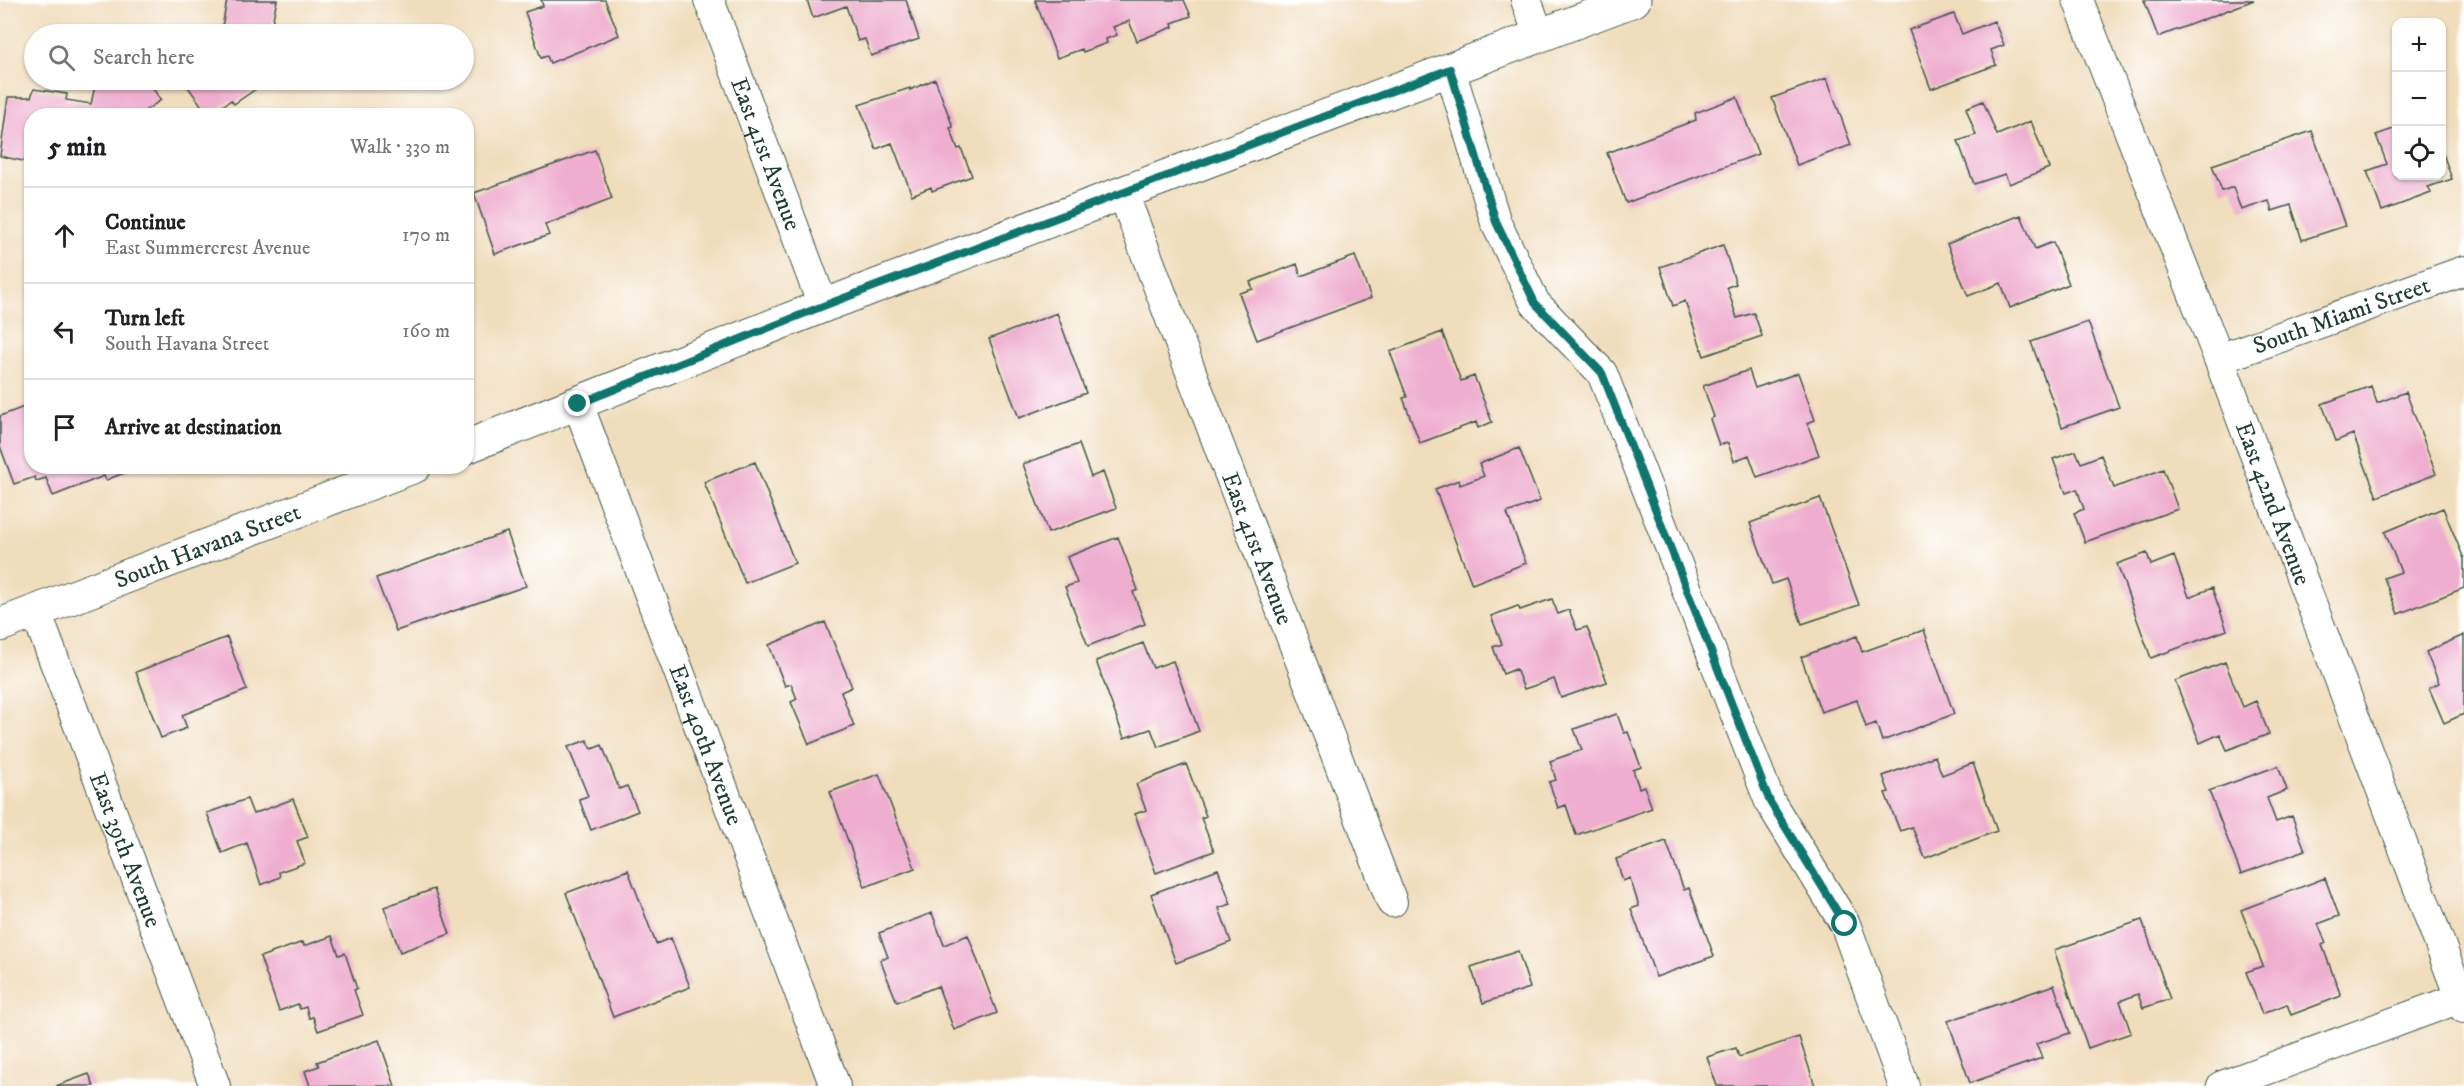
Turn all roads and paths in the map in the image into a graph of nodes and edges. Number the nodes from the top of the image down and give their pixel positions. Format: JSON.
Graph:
{"nodes":[{"id":1,"x":709,"y":0,"type":"edge"},
{"id":2,"x":1526,"y":0,"type":"edge"},
{"id":3,"x":1634,"y":0,"type":"edge"},
{"id":4,"x":2078,"y":0,"type":"edge"},
{"id":5,"x":1539,"y":35,"type":"junction"},
{"id":6,"x":1450,"y":69,"type":"junction"},
{"id":7,"x":1123,"y":193,"type":"junction"},
{"id":8,"x":2464,"y":271,"type":"edge"},
{"id":9,"x":823,"y":306,"type":"junction"},
{"id":10,"x":2219,"y":359,"type":"junction"},
{"id":11,"x":578,"y":404,"type":"junction"},
{"id":12,"x":474,"y":444,"type":"edge"},
{"id":13,"x":394,"y":474,"type":"edge"},
{"id":14,"x":36,"y":612,"type":"junction"},
{"id":15,"x":0,"y":625,"type":"edge"},
{"id":16,"x":1392,"y":902,"type":"dead end"},
{"id":17,"x":2462,"y":1003,"type":"edge"},
{"id":18,"x":215,"y":1086,"type":"edge"},
{"id":19,"x":835,"y":1086,"type":"edge"},
{"id":20,"x":1904,"y":1086,"type":"edge"},
{"id":21,"x":2222,"y":1086,"type":"edge"}],
"edges":[{"from":1,"to":9,"type":"street","name":"East 41st Avenue"},
{"from":2,"to":5,"type":"street"},
{"from":3,"to":5,"type":"street"},
{"from":4,"to":10,"type":"street","name":"East 42nd Avenue"},
{"from":5,"to":6,"type":"street"},
{"from":6,"to":7,"type":"street"},
{"from":6,"to":20,"type":"street"},
{"from":7,"to":9,"type":"street"},
{"from":7,"to":16,"type":"street","name":"East 41st Avenue"},
{"from":8,"to":10,"type":"street","name":"South Miami Street"},
{"from":9,"to":11,"type":"street"},
{"from":10,"to":17,"type":"street","name":"East 42nd Avenue"},
{"from":11,"to":12,"type":"street"},
{"from":11,"to":19,"type":"street","name":"East 40th Avenue"},
{"from":13,"to":14,"type":"street","name":"South Havana Street"},
{"from":14,"to":15,"type":"street","name":"South Havana Street"},
{"from":14,"to":18,"type":"street","name":"East 39th Avenue"},
{"from":17,"to":21,"type":"street"}]}
